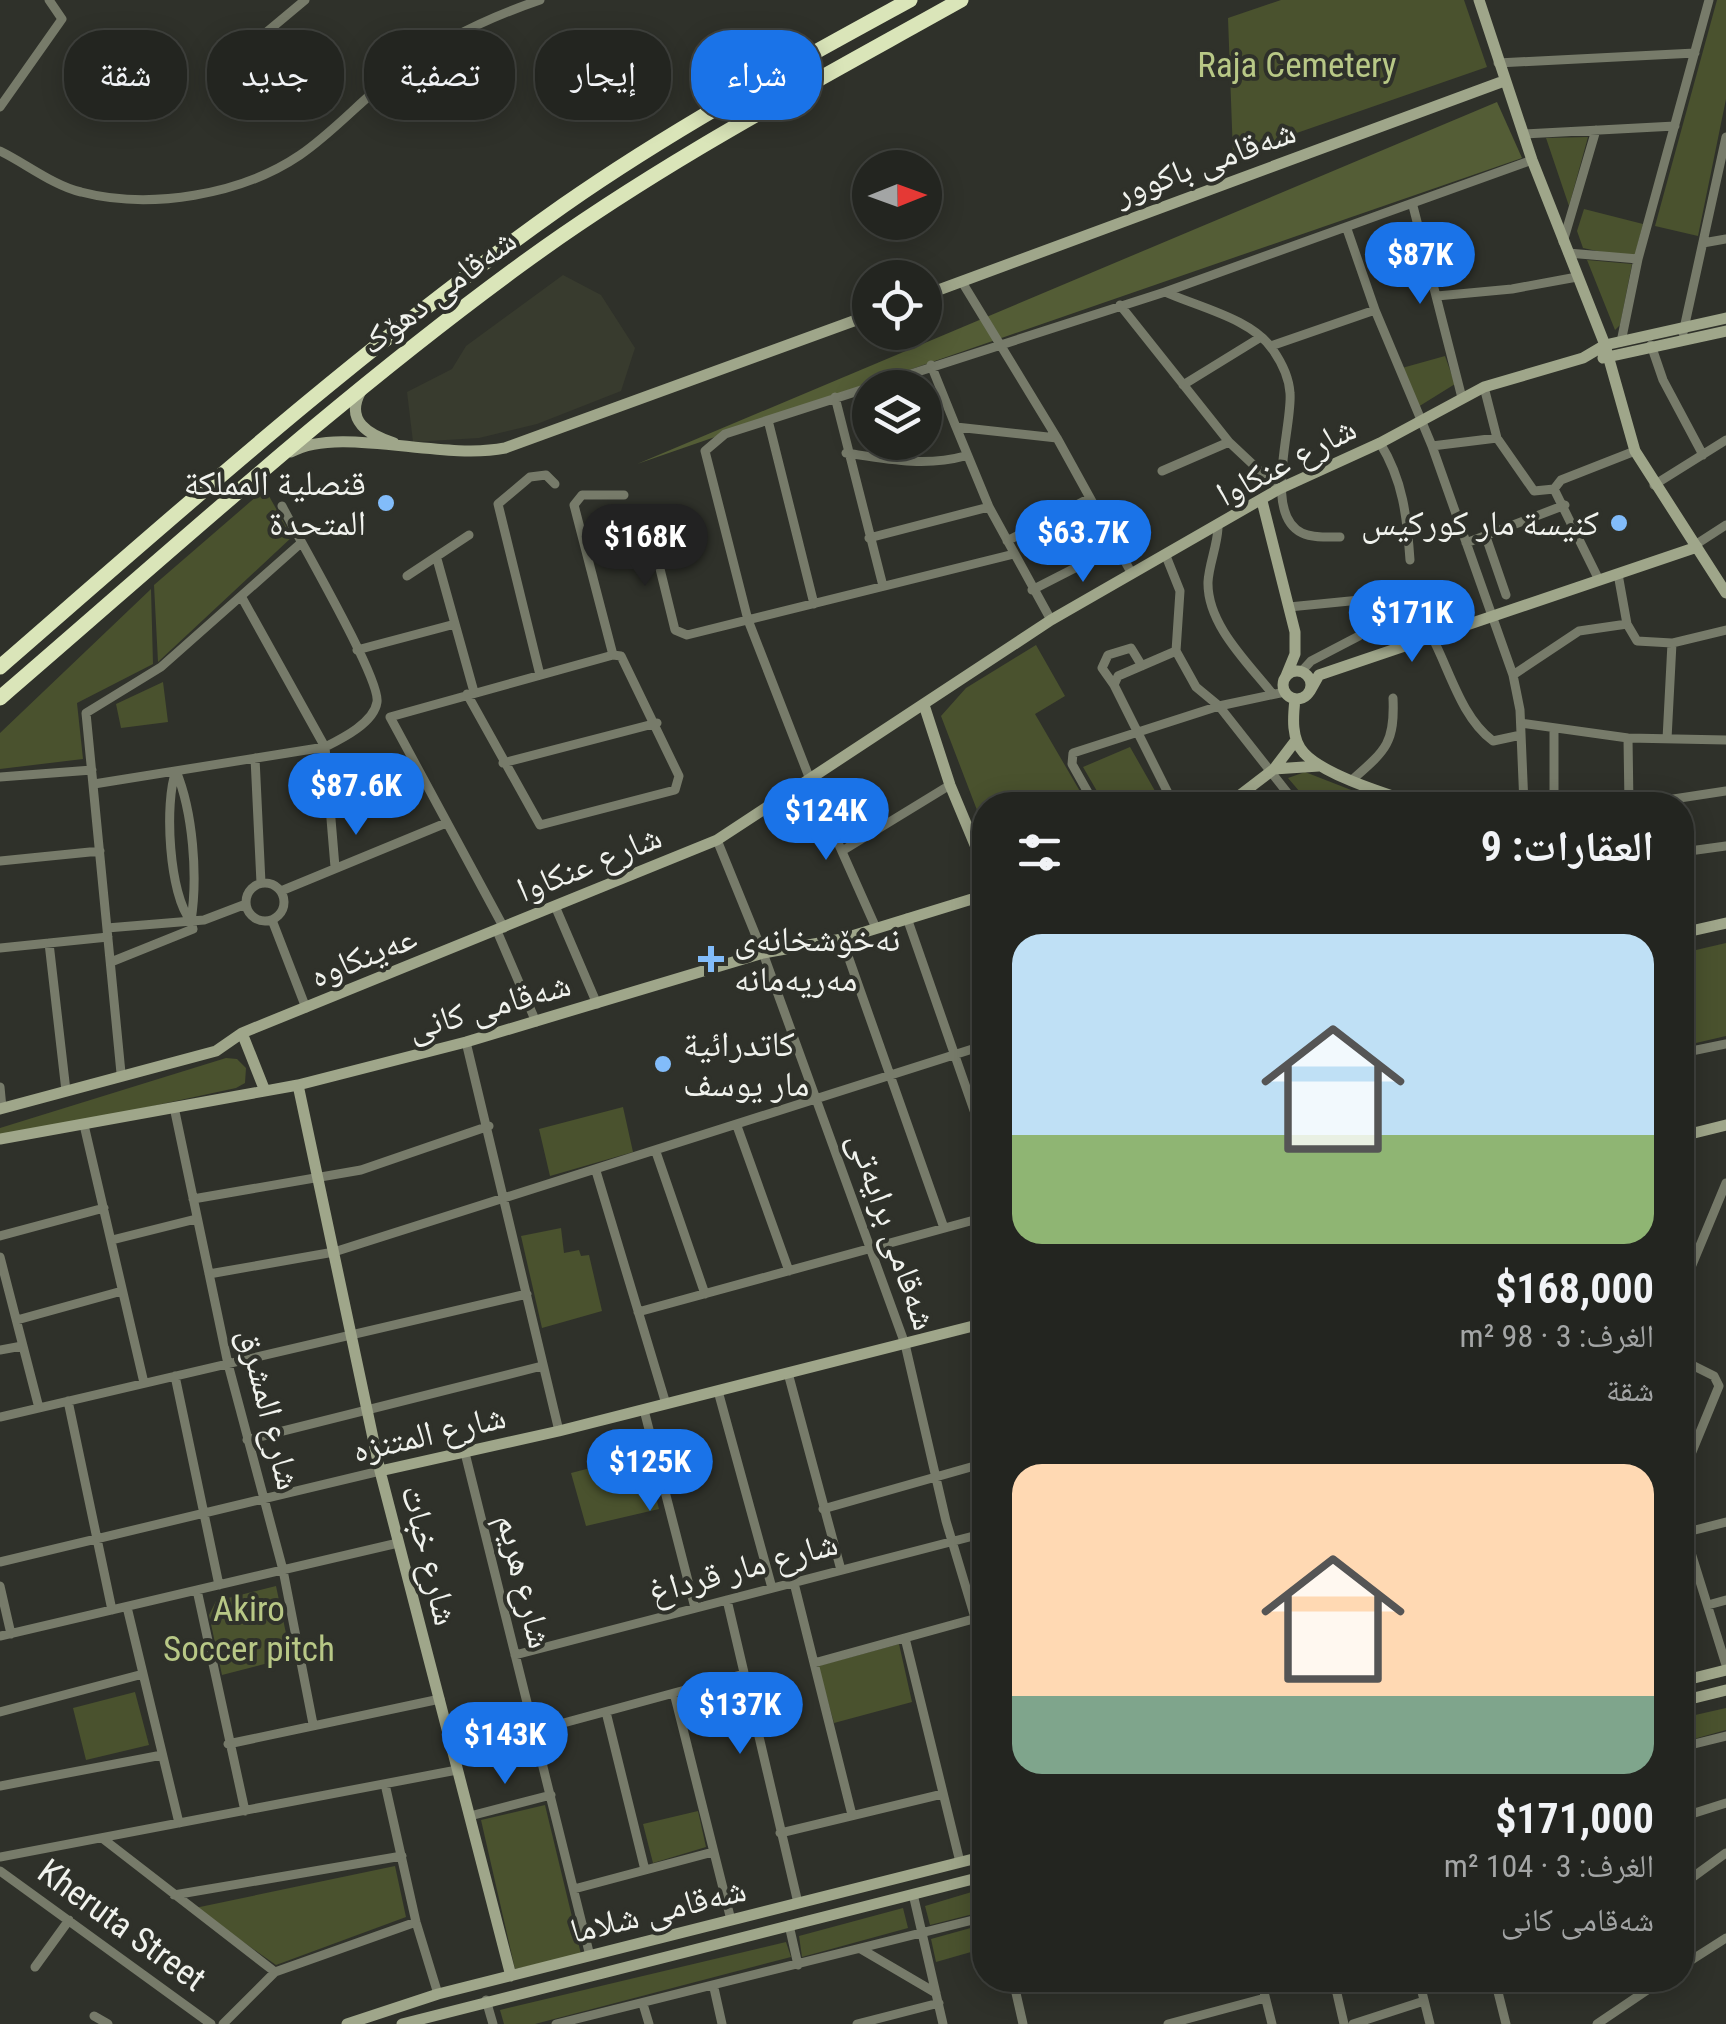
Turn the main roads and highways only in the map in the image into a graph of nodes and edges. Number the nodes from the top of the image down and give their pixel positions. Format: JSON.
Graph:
{"nodes":[{"id":1,"x":910,"y":0,"type":"edge"},
{"id":2,"x":961,"y":0,"type":"edge"},
{"id":3,"x":823,"y":48,"type":"junction"},
{"id":4,"x":832,"y":72,"type":"junction"},
{"id":5,"x":0,"y":666,"type":"edge"},
{"id":6,"x":0,"y":698,"type":"edge"}],
"edges":[{"from":1,"to":3,"type":"highway","name":"شەقامی دهۆک"},
{"from":2,"to":4,"type":"highway","name":"شەقامی دهۆک"},
{"from":3,"to":4,"type":"highway"},
{"from":3,"to":5,"type":"highway","name":"شەقامی دهۆک"},
{"from":4,"to":6,"type":"highway","name":"شەقامی دهۆک"}]}
